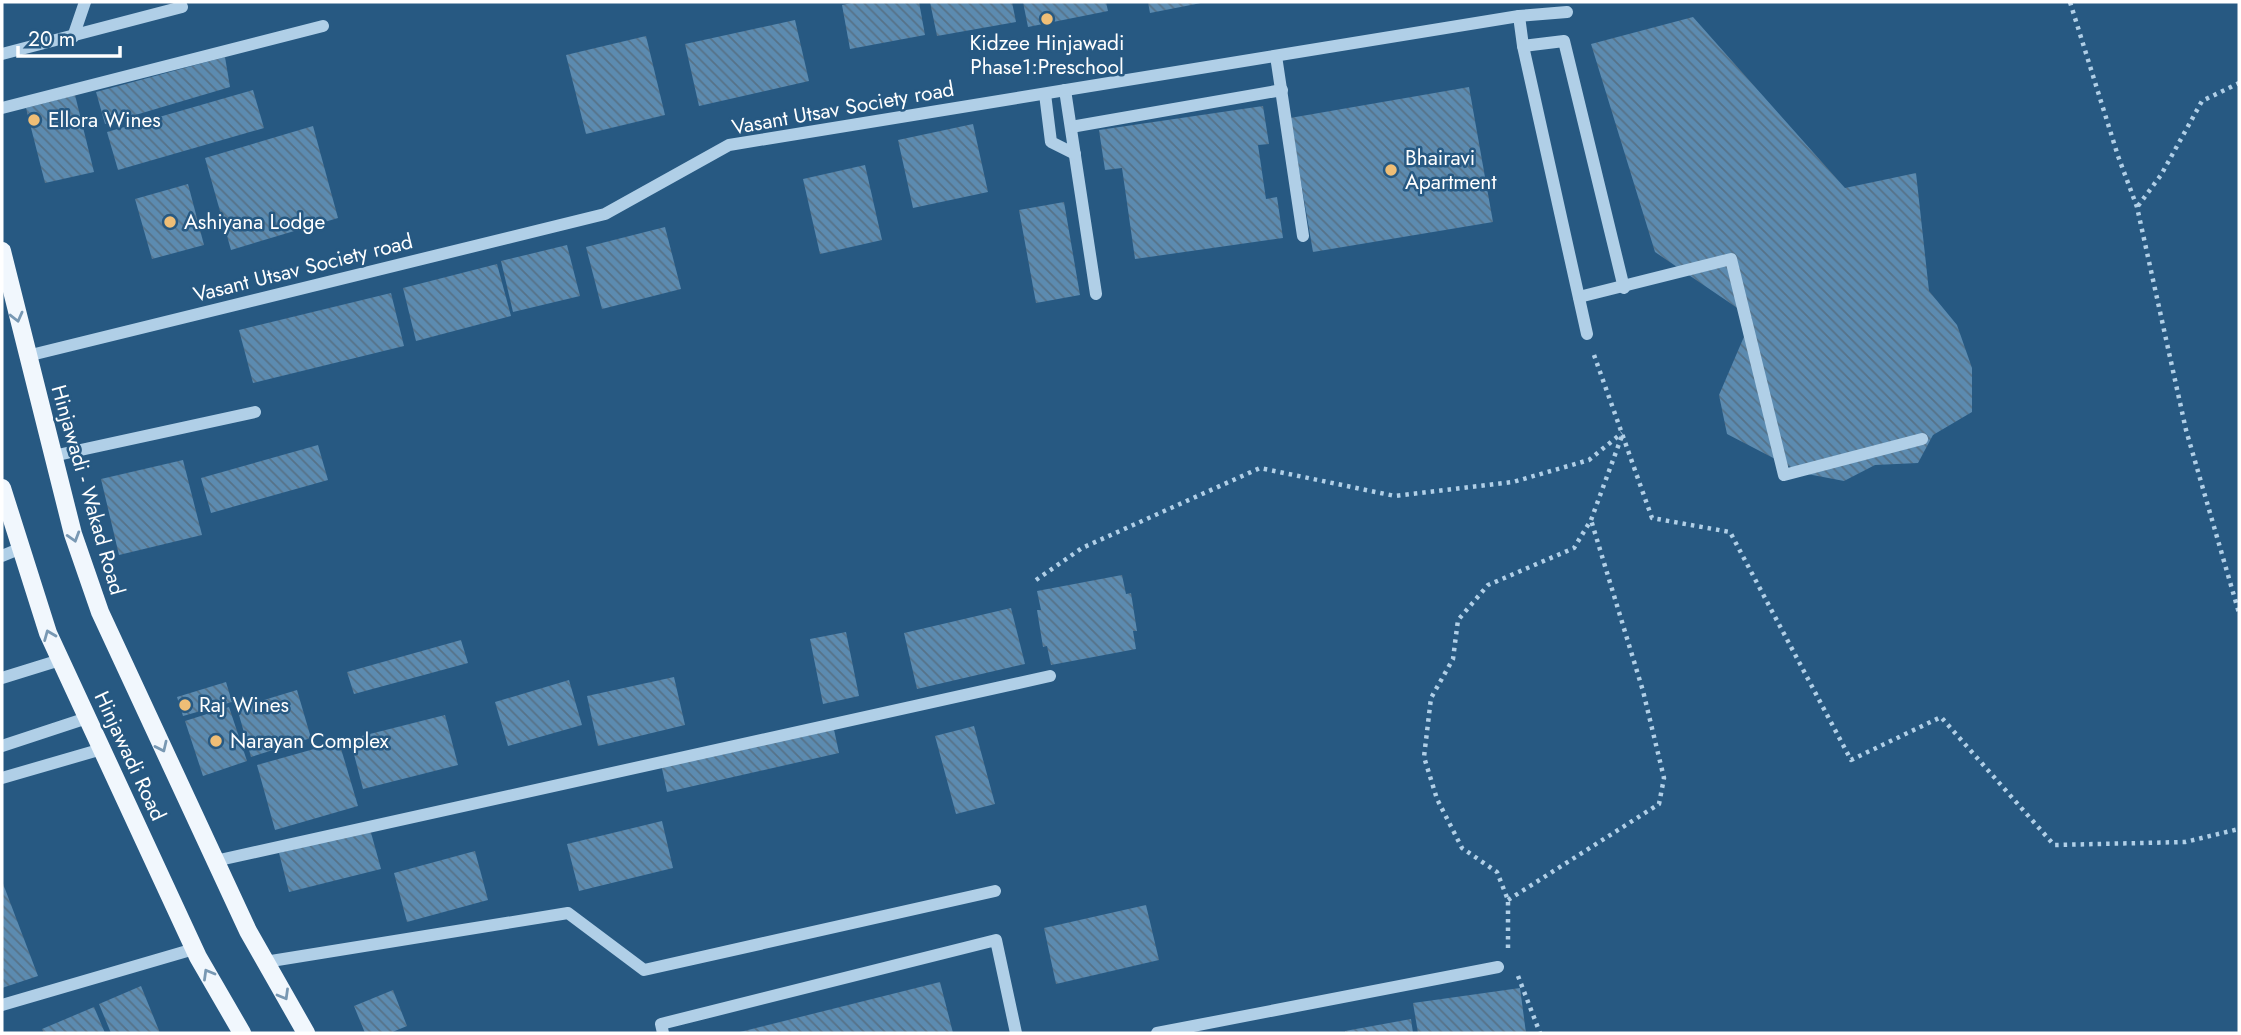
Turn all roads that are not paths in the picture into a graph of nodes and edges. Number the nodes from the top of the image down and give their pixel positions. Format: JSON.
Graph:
{"nodes":[{"id":1,"x":85,"y":2,"type":"edge"},
{"id":2,"x":182,"y":7,"type":"dead end"},
{"id":3,"x":1567,"y":12,"type":"dead end"},
{"id":4,"x":1519,"y":16,"type":"junction"},
{"id":5,"x":323,"y":26,"type":"dead end"},
{"id":6,"x":73,"y":37,"type":"junction"},
{"id":7,"x":1522,"y":46,"type":"junction"},
{"id":8,"x":2,"y":54,"type":"edge"},
{"id":9,"x":1276,"y":55,"type":"junction"},
{"id":10,"x":1065,"y":90,"type":"junction"},
{"id":11,"x":1282,"y":90,"type":"junction"},
{"id":12,"x":1045,"y":94,"type":"junction"},
{"id":13,"x":2,"y":108,"type":"edge"},
{"id":14,"x":1071,"y":127,"type":"junction"},
{"id":15,"x":1075,"y":154,"type":"junction"},
{"id":16,"x":1303,"y":236,"type":"dead end"},
{"id":17,"x":2,"y":251,"type":"edge"},
{"id":18,"x":1624,"y":288,"type":"junction"},
{"id":19,"x":1096,"y":294,"type":"dead end"},
{"id":20,"x":1579,"y":297,"type":"junction"},
{"id":21,"x":1587,"y":334,"type":"road end"},
{"id":22,"x":27,"y":356,"type":"junction"},
{"id":23,"x":255,"y":412,"type":"dead end"},
{"id":24,"x":1922,"y":439,"type":"dead end"},
{"id":25,"x":53,"y":456,"type":"junction"},
{"id":26,"x":2,"y":488,"type":"edge"},
{"id":27,"x":19,"y":550,"type":"junction"},
{"id":28,"x":2,"y":555,"type":"edge"},
{"id":29,"x":60,"y":660,"type":"junction"},
{"id":30,"x":1050,"y":676,"type":"dead end"},
{"id":31,"x":2,"y":678,"type":"edge"},
{"id":32,"x":88,"y":718,"type":"junction"},
{"id":33,"x":2,"y":747,"type":"edge"},
{"id":34,"x":102,"y":749,"type":"junction"},
{"id":35,"x":2,"y":778,"type":"edge"},
{"id":36,"x":215,"y":860,"type":"junction"},
{"id":37,"x":995,"y":891,"type":"dead end"},
{"id":38,"x":194,"y":949,"type":"junction"},
{"id":39,"x":265,"y":962,"type":"junction"},
{"id":40,"x":1498,"y":967,"type":"dead end"},
{"id":41,"x":2,"y":1005,"type":"edge"},
{"id":42,"x":242,"y":1033,"type":"edge"},
{"id":43,"x":306,"y":1033,"type":"edge"},
{"id":44,"x":663,"y":1033,"type":"edge"},
{"id":45,"x":1016,"y":1033,"type":"edge"},
{"id":46,"x":1157,"y":1033,"type":"edge"}],
"edges":[{"from":1,"to":6,"type":"street"},
{"from":2,"to":6,"type":"street"},
{"from":3,"to":4,"type":"street","name":"Vasant Utsav Society road"},
{"from":4,"to":7,"type":"street"},
{"from":4,"to":9,"type":"street","name":"Vasant Utsav Society road"},
{"from":5,"to":13,"type":"street"},
{"from":6,"to":8,"type":"street"},
{"from":7,"to":18,"type":"street"},
{"from":7,"to":20,"type":"street"},
{"from":9,"to":10,"type":"street","name":"Vasant Utsav Society road"},
{"from":9,"to":11,"type":"street"},
{"from":10,"to":12,"type":"street","name":"Vasant Utsav Society road"},
{"from":10,"to":14,"type":"street"},
{"from":11,"to":14,"type":"street"},
{"from":11,"to":16,"type":"street"},
{"from":12,"to":15,"type":"street"},
{"from":12,"to":22,"type":"street","name":"Vasant Utsav Society road"},
{"from":14,"to":15,"type":"street"},
{"from":15,"to":19,"type":"street"},
{"from":17,"to":22,"type":"main road","name":"Hinjawadi - Wakad Road","one_way":true},
{"from":18,"to":20,"type":"street"},
{"from":18,"to":24,"type":"street"},
{"from":20,"to":21,"type":"street"},
{"from":22,"to":25,"type":"main road","name":"Hinjawadi - Wakad Road"},
{"from":23,"to":25,"type":"street"},
{"from":25,"to":36,"type":"main road","name":"Hinjawadi - Wakad Road","one_way":true},
{"from":26,"to":27,"type":"main road","name":"Hinjawadi Road"},
{"from":27,"to":28,"type":"street"},
{"from":29,"to":27,"type":"main road","name":"Hinjawadi Road","one_way":true},
{"from":29,"to":31,"type":"street"},
{"from":29,"to":32,"type":"main road","name":"Hinjawadi Road"},
{"from":30,"to":36,"type":"street"},
{"from":32,"to":33,"type":"street"},
{"from":32,"to":34,"type":"main road","name":"Hinjawadi Road"},
{"from":34,"to":35,"type":"street"},
{"from":34,"to":38,"type":"main road","name":"Hinjawadi Road"},
{"from":36,"to":39,"type":"main road","name":"Hinjawadi - Wakad Road"},
{"from":37,"to":39,"type":"street"},
{"from":38,"to":41,"type":"street"},
{"from":42,"to":38,"type":"main road","name":"Hinjawadi Road","one_way":true},
{"from":39,"to":43,"type":"main road","name":"Hinjawadi - Wakad Road","one_way":true},
{"from":40,"to":46,"type":"street"},
{"from":44,"to":45,"type":"street"}]}
